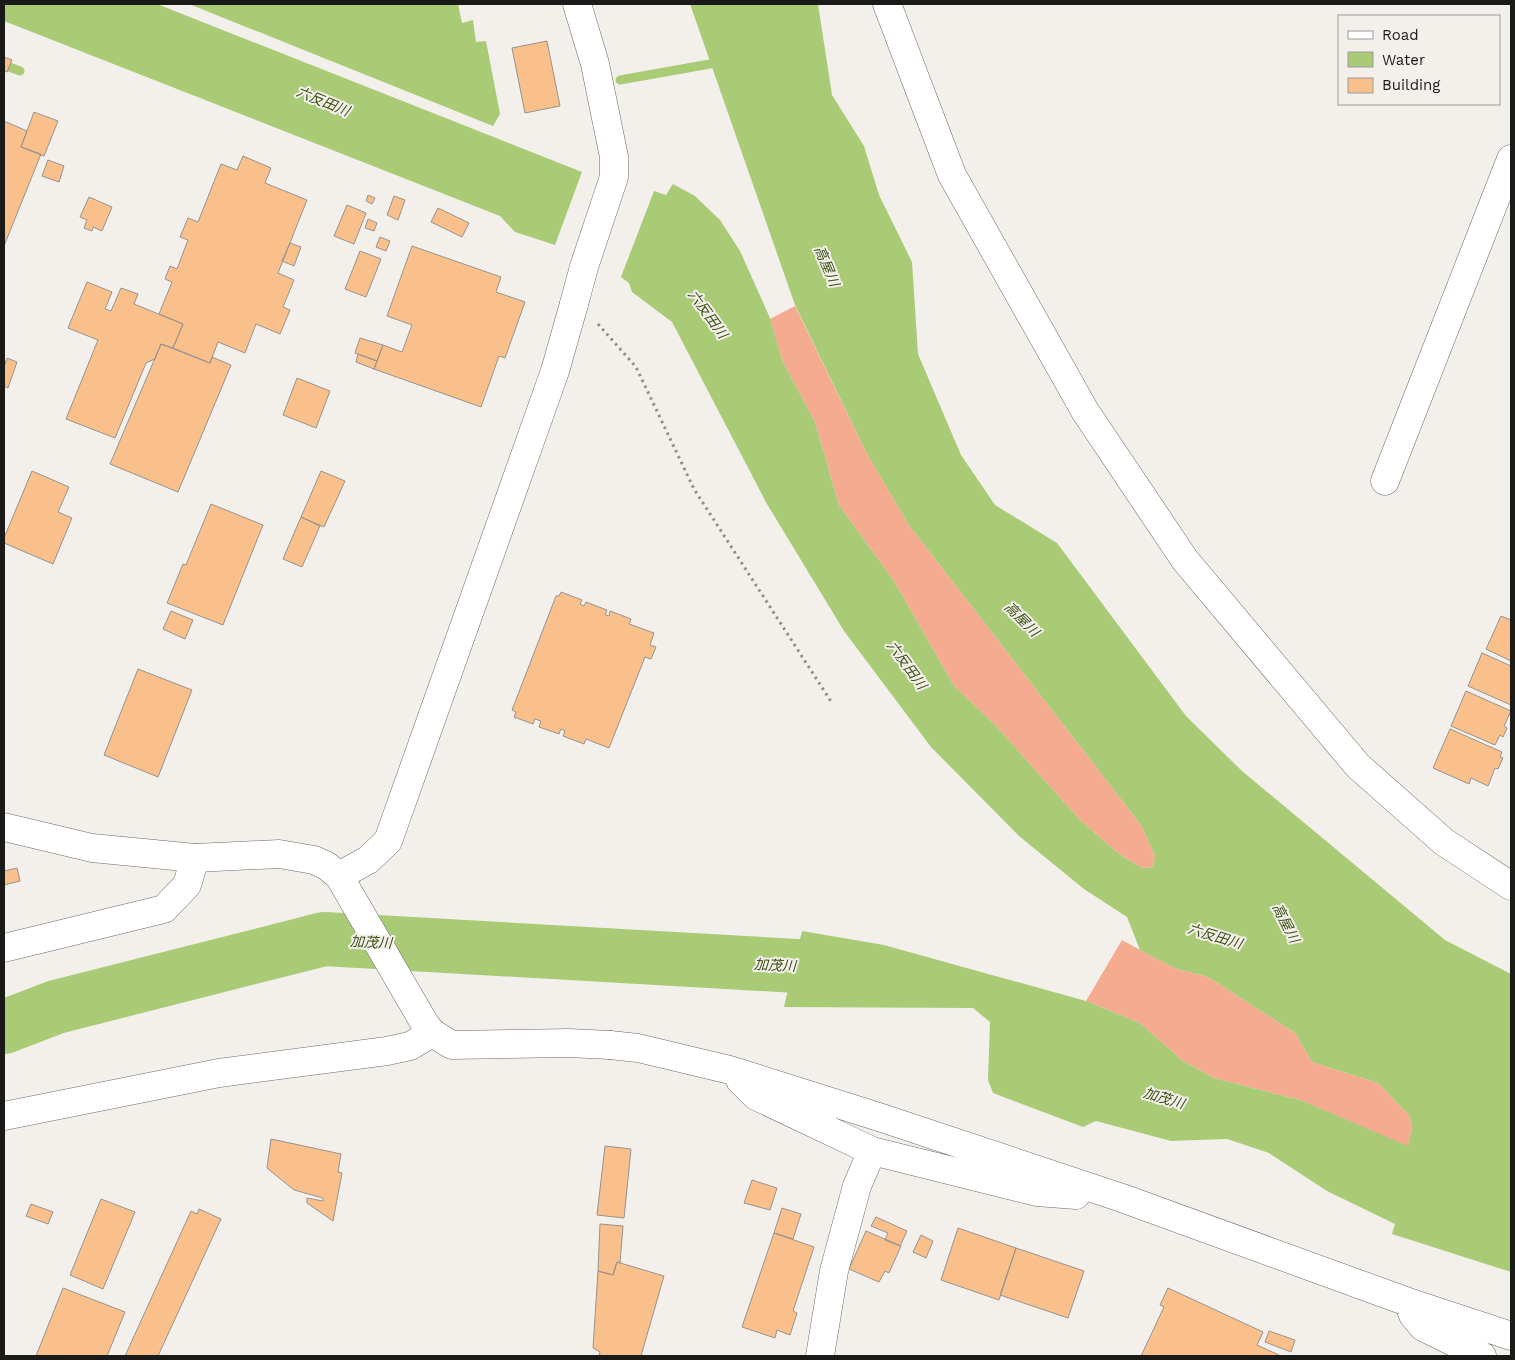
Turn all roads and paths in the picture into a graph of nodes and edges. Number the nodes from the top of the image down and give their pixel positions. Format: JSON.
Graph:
{"nodes":[{"id":1,"x":577,"y":4,"type":"edge"},
{"id":2,"x":888,"y":4,"type":"edge"},
{"id":3,"x":1511,"y":159,"type":"edge"},
{"id":4,"x":574,"y":304,"type":"junction"},
{"id":5,"x":1385,"y":481,"type":"dead end"},
{"id":6,"x":832,"y":703,"type":"dead end"},
{"id":7,"x":4,"y":826,"type":"edge"},
{"id":8,"x":195,"y":858,"type":"junction"},
{"id":9,"x":342,"y":880,"type":"junction"},
{"id":10,"x":1511,"y":886,"type":"edge"},
{"id":11,"x":4,"y":948,"type":"edge"},
{"id":12,"x":428,"y":1029,"type":"junction"},
{"id":13,"x":730,"y":1070,"type":"junction"},
{"id":14,"x":4,"y":1116,"type":"edge"},
{"id":15,"x":872,"y":1152,"type":"junction"},
{"id":16,"x":1122,"y":1198,"type":"junction"},
{"id":17,"x":1408,"y":1302,"type":"junction"},
{"id":18,"x":1511,"y":1336,"type":"edge"},
{"id":19,"x":820,"y":1356,"type":"edge"},
{"id":20,"x":1482,"y":1356,"type":"edge"}],
"edges":[{"from":1,"to":4,"type":"street"},
{"from":2,"to":10,"type":"street"},
{"from":3,"to":5,"type":"street"},
{"from":4,"to":6,"type":"path"},
{"from":4,"to":9,"type":"street"},
{"from":7,"to":8,"type":"street"},
{"from":8,"to":9,"type":"street"},
{"from":8,"to":11,"type":"street"},
{"from":9,"to":12,"type":"street"},
{"from":12,"to":13,"type":"street"},
{"from":12,"to":14,"type":"street"},
{"from":13,"to":15,"type":"street"},
{"from":13,"to":16,"type":"street"},
{"from":15,"to":16,"type":"street"},
{"from":15,"to":19,"type":"street"},
{"from":16,"to":17,"type":"street"},
{"from":17,"to":18,"type":"street"},
{"from":17,"to":20,"type":"street"}]}
